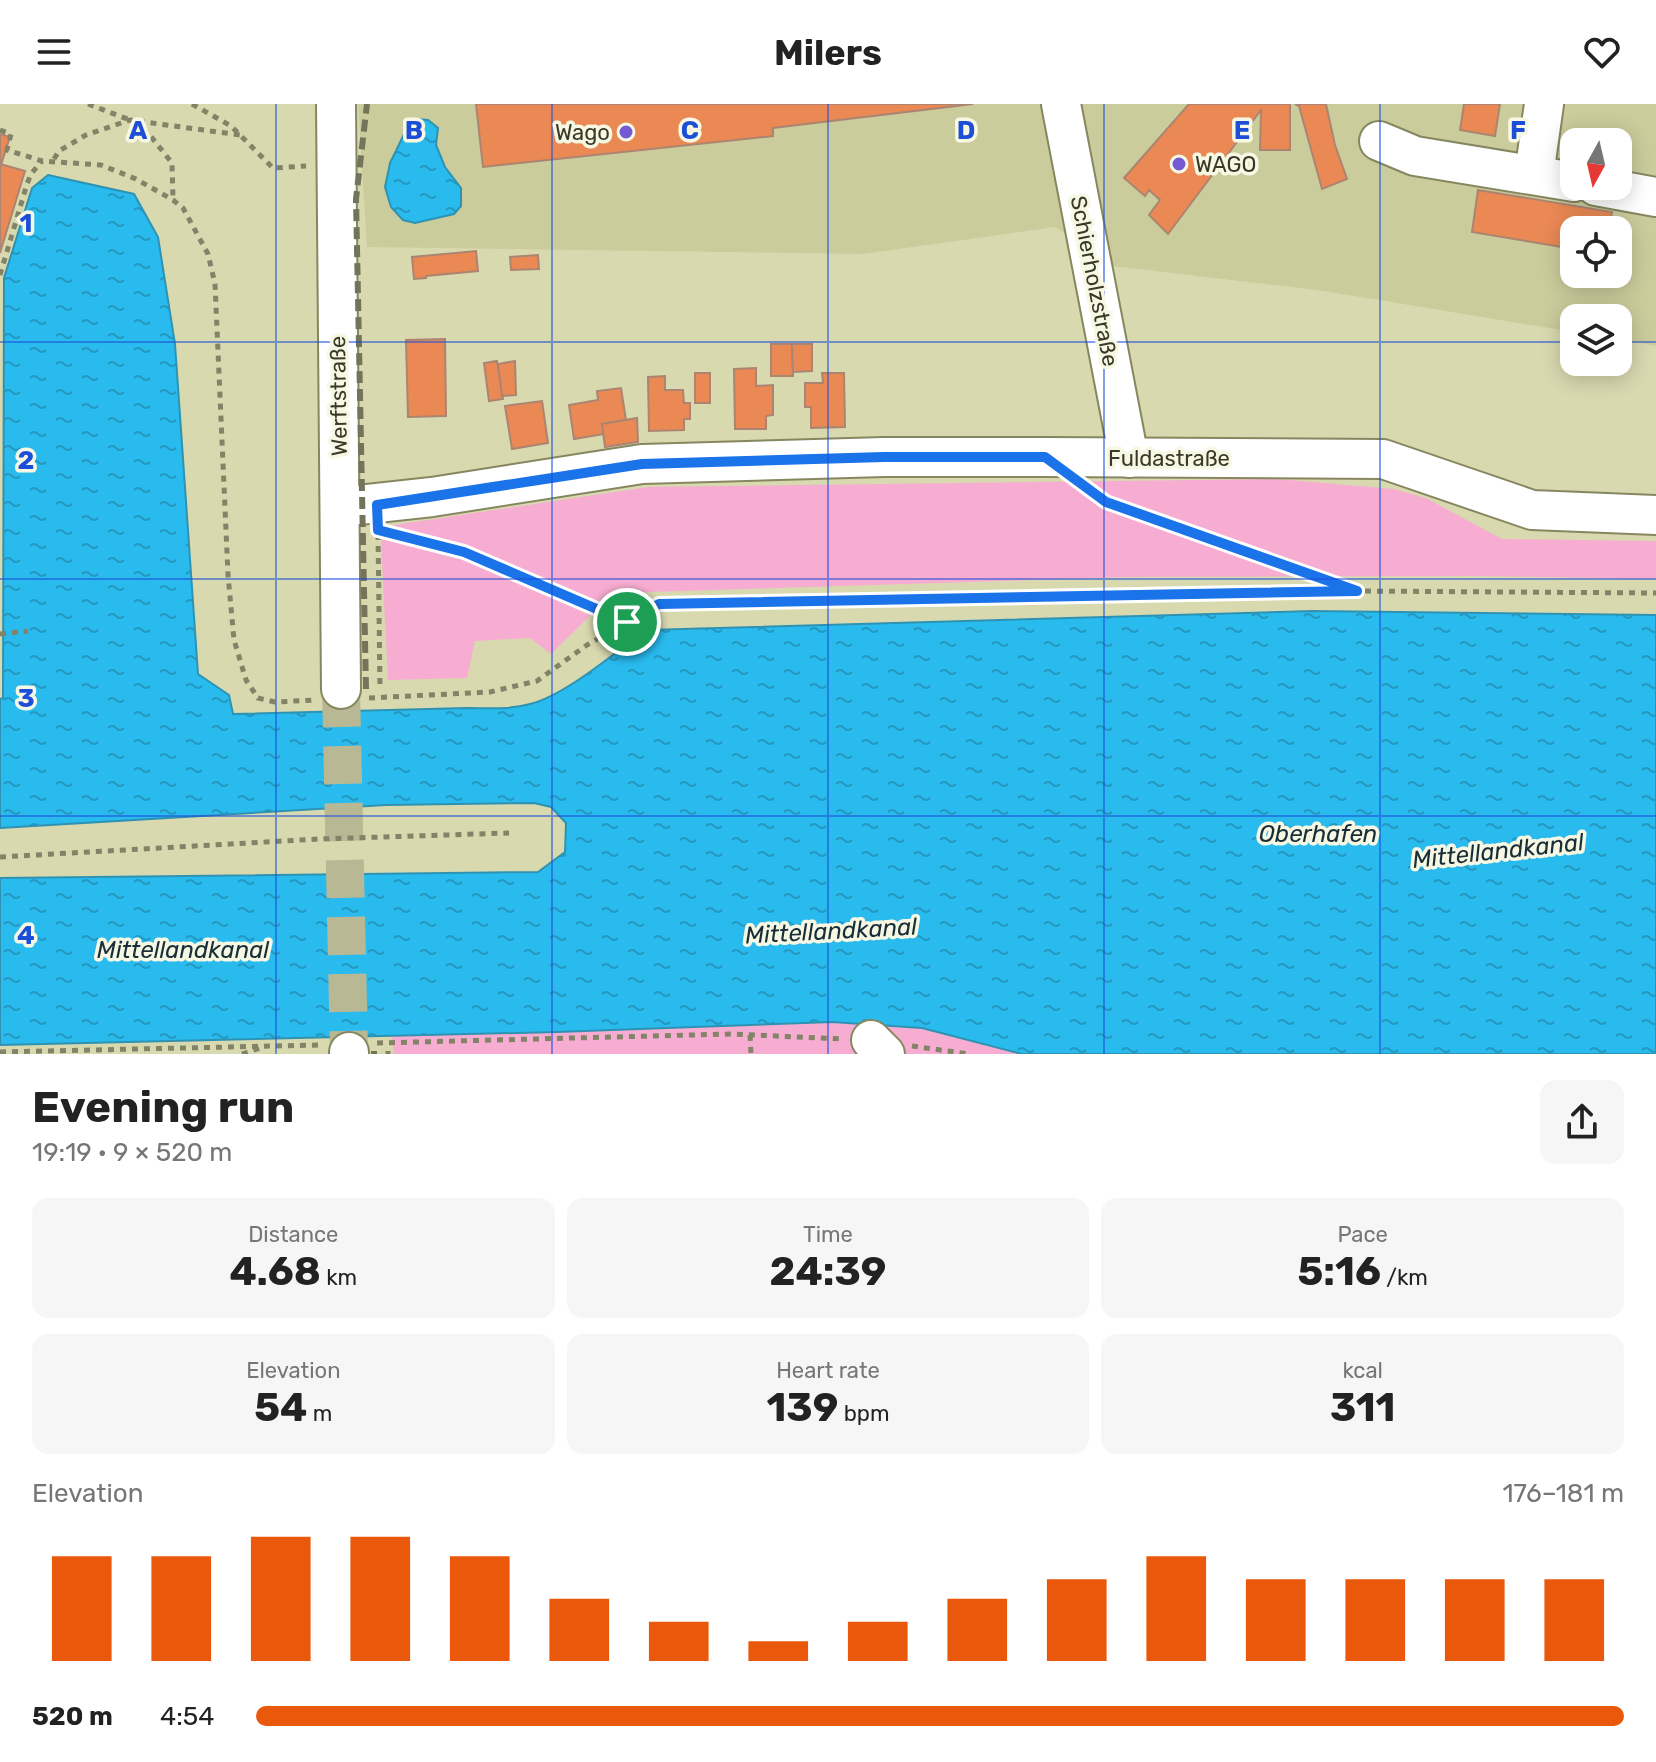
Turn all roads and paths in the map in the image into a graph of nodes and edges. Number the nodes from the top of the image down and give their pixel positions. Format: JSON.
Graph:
{"nodes":[{"id":1,"x":88,"y":104,"type":"edge"},
{"id":2,"x":192,"y":104,"type":"edge"},
{"id":3,"x":336,"y":104,"type":"edge"},
{"id":4,"x":1061,"y":104,"type":"edge"},
{"id":5,"x":1544,"y":104,"type":"edge"},
{"id":6,"x":130,"y":120,"type":"junction"},
{"id":7,"x":0,"y":130,"type":"edge"},
{"id":8,"x":240,"y":135,"type":"junction"},
{"id":9,"x":1379,"y":141,"type":"dead end"},
{"id":10,"x":54,"y":160,"type":"junction"},
{"id":11,"x":42,"y":161,"type":"junction"},
{"id":12,"x":334,"y":164,"type":"junction"},
{"id":13,"x":1534,"y":175,"type":"junction"},
{"id":14,"x":1560,"y":180,"type":"edge"},
{"id":15,"x":1632,"y":193,"type":"edge"},
{"id":16,"x":1656,"y":197,"type":"edge"},
{"id":17,"x":173,"y":200,"type":"junction"},
{"id":18,"x":0,"y":275,"type":"edge"},
{"id":19,"x":1045,"y":457,"type":"junction"},
{"id":20,"x":1129,"y":458,"type":"junction"},
{"id":21,"x":340,"y":507,"type":"junction"},
{"id":22,"x":1656,"y":515,"type":"edge"},
{"id":23,"x":1357,"y":591,"type":"junction"},
{"id":24,"x":1656,"y":593,"type":"edge"},
{"id":25,"x":627,"y":622,"type":"junction"},
{"id":26,"x":28,"y":631,"type":"dead end"},
{"id":27,"x":0,"y":634,"type":"edge"},
{"id":28,"x":380,"y":688,"type":"dead end"},
{"id":29,"x":343,"y":696,"type":"junction"},
{"id":30,"x":509,"y":833,"type":"dead end"},
{"id":31,"x":0,"y":857,"type":"edge"},
{"id":32,"x":750,"y":1035,"type":"junction"},
{"id":33,"x":265,"y":1046,"type":"junction"},
{"id":34,"x":878,"y":1047,"type":"edge"},
{"id":35,"x":350,"y":1048,"type":"edge"},
{"id":36,"x":0,"y":1052,"type":"edge"},
{"id":37,"x":242,"y":1054,"type":"edge"},
{"id":38,"x":751,"y":1054,"type":"edge"},
{"id":39,"x":969,"y":1054,"type":"edge"}],
"edges":[{"from":1,"to":6,"type":"path"},
{"from":2,"to":8,"type":"path"},
{"from":3,"to":12,"type":"street","name":"Werftstraße"},
{"from":4,"to":20,"type":"street","name":"Schierholzstraße"},
{"from":5,"to":13,"type":"street"},
{"from":6,"to":8,"type":"path"},
{"from":6,"to":10,"type":"path"},
{"from":6,"to":17,"type":"path"},
{"from":7,"to":11,"type":"path"},
{"from":8,"to":12,"type":"path"},
{"from":9,"to":13,"type":"street"},
{"from":10,"to":11,"type":"path"},
{"from":10,"to":17,"type":"path"},
{"from":11,"to":18,"type":"path"},
{"from":12,"to":21,"type":"street","name":"Werftstraße"},
{"from":13,"to":14,"type":"street"},
{"from":15,"to":16,"type":"street"},
{"from":17,"to":29,"type":"path"},
{"from":19,"to":20,"type":"street","name":"Fuldastraße"},
{"from":19,"to":21,"type":"street","name":"Fuldastraße"},
{"from":19,"to":23,"type":"path"},
{"from":20,"to":22,"type":"street","name":"Fuldastraße"},
{"from":21,"to":29,"type":"street","name":"Werftstraße"},
{"from":23,"to":24,"type":"path"},
{"from":23,"to":25,"type":"path"},
{"from":25,"to":28,"type":"path"},
{"from":25,"to":29,"type":"path"},
{"from":26,"to":27,"type":"path"},
{"from":30,"to":31,"type":"path"},
{"from":32,"to":34,"type":"path"},
{"from":32,"to":35,"type":"path"},
{"from":32,"to":38,"type":"path"},
{"from":33,"to":35,"type":"path"},
{"from":33,"to":36,"type":"path"},
{"from":33,"to":37,"type":"path"},
{"from":34,"to":39,"type":"path"}]}
